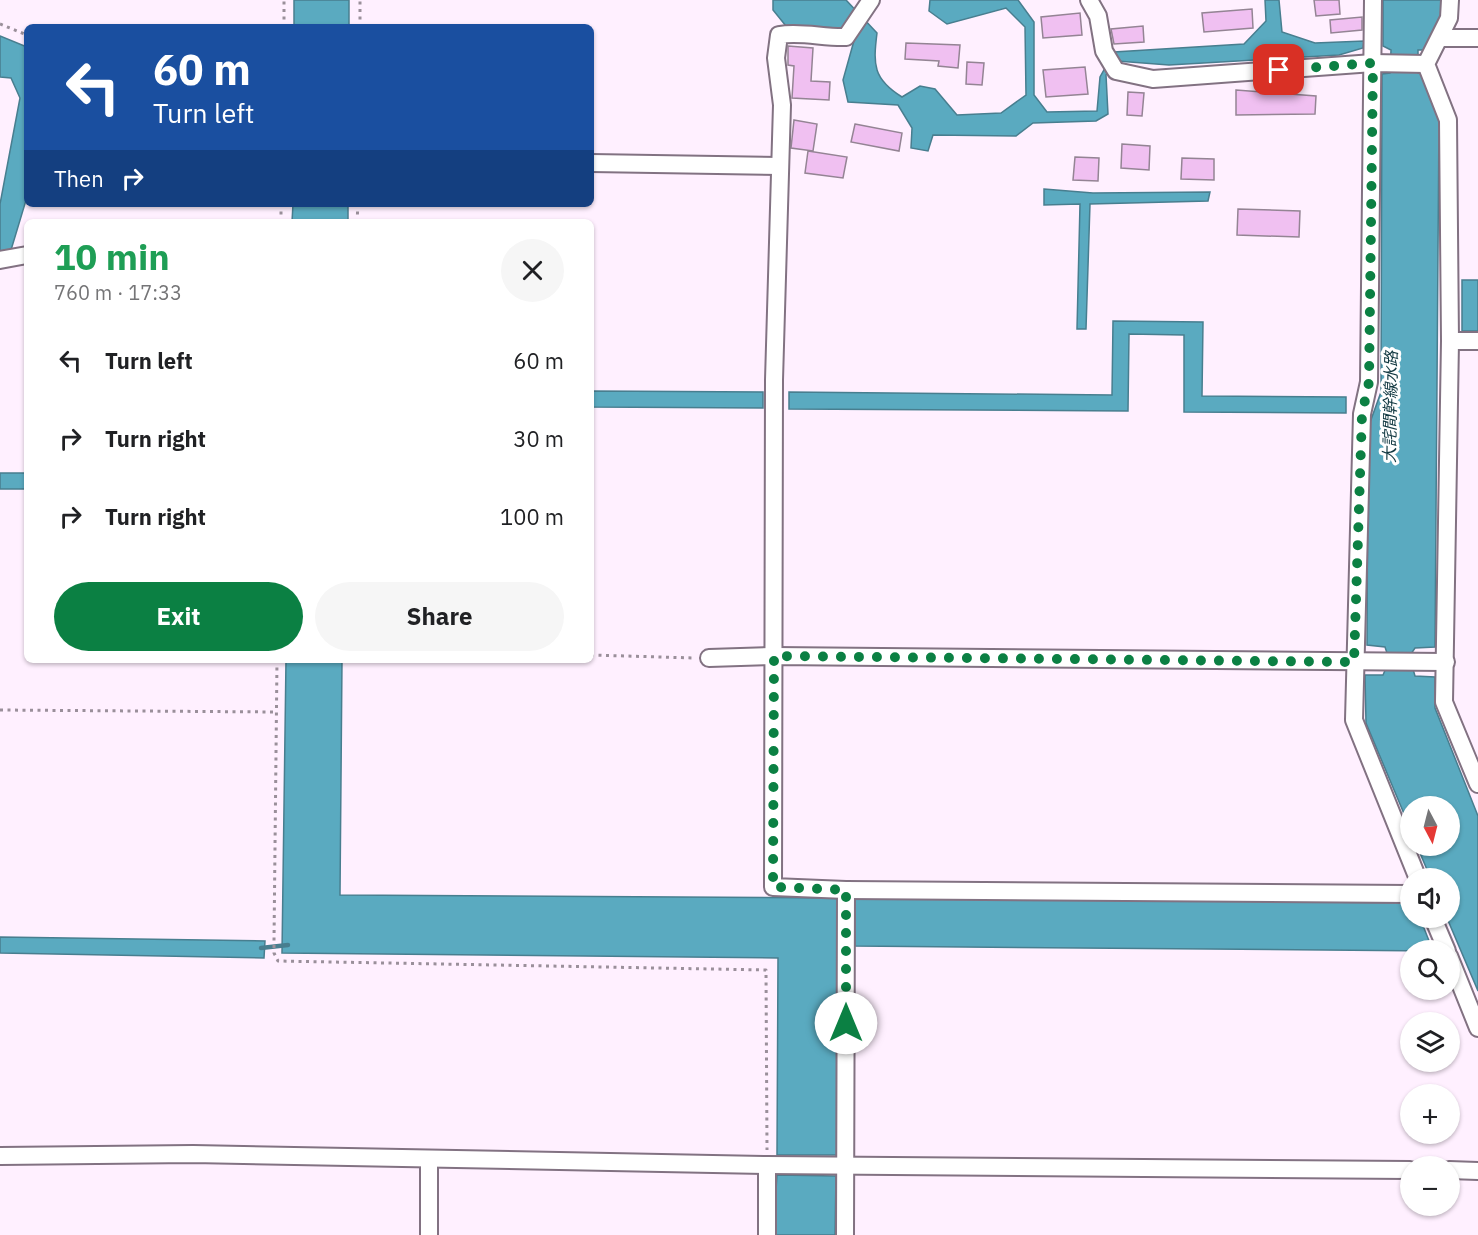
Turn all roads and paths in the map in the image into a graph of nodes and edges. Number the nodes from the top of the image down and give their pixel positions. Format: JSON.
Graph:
{"nodes":[{"id":1,"x":284,"y":0,"type":"edge"},
{"id":2,"x":360,"y":0,"type":"edge"},
{"id":3,"x":1089,"y":0,"type":"edge"},
{"id":4,"x":1373,"y":0,"type":"edge"},
{"id":5,"x":1450,"y":0,"type":"edge"},
{"id":6,"x":867,"y":6,"type":"edge"},
{"id":7,"x":0,"y":24,"type":"edge"},
{"id":8,"x":284,"y":24,"type":"edge"},
{"id":9,"x":360,"y":24,"type":"edge"},
{"id":10,"x":24,"y":34,"type":"edge"},
{"id":11,"x":1440,"y":38,"type":"junction"},
{"id":12,"x":1478,"y":38,"type":"edge"},
{"id":13,"x":1380,"y":63,"type":"junction"},
{"id":14,"x":1426,"y":64,"type":"junction"},
{"id":15,"x":594,"y":163,"type":"edge"},
{"id":16,"x":780,"y":166,"type":"junction"},
{"id":17,"x":24,"y":256,"type":"edge"},
{"id":18,"x":0,"y":260,"type":"edge"},
{"id":19,"x":1450,"y":341,"type":"junction"},
{"id":20,"x":1478,"y":341,"type":"edge"},
{"id":21,"x":594,"y":656,"type":"edge"},
{"id":22,"x":774,"y":656,"type":"junction"},
{"id":23,"x":709,"y":658,"type":"joint"},
{"id":24,"x":1354,"y":662,"type":"junction"},
{"id":25,"x":1446,"y":662,"type":"junction"},
{"id":26,"x":277,"y":663,"type":"edge"},
{"id":27,"x":0,"y":710,"type":"edge"},
{"id":28,"x":276,"y":712,"type":"junction"},
{"id":29,"x":1472,"y":752,"type":"edge"},
{"id":30,"x":1478,"y":784,"type":"edge"},
{"id":31,"x":1413,"y":868,"type":"edge"},
{"id":32,"x":846,"y":890,"type":"junction"},
{"id":33,"x":1400,"y":894,"type":"edge"},
{"id":34,"x":1460,"y":983,"type":"edge"},
{"id":35,"x":1478,"y":1028,"type":"edge"},
{"id":36,"x":0,"y":1156,"type":"edge"},
{"id":37,"x":429,"y":1159,"type":"junction"},
{"id":38,"x":767,"y":1165,"type":"junction"},
{"id":39,"x":845,"y":1166,"type":"junction"},
{"id":40,"x":1400,"y":1170,"type":"edge"},
{"id":41,"x":1460,"y":1170,"type":"edge"},
{"id":42,"x":1478,"y":1171,"type":"edge"},
{"id":43,"x":429,"y":1235,"type":"edge"},
{"id":44,"x":766,"y":1235,"type":"edge"},
{"id":45,"x":845,"y":1235,"type":"edge"}],
"edges":[{"from":1,"to":8,"type":"path"},
{"from":2,"to":9,"type":"path"},
{"from":3,"to":13,"type":"street"},
{"from":4,"to":13,"type":"street"},
{"from":5,"to":11,"type":"street"},
{"from":6,"to":16,"type":"street"},
{"from":7,"to":10,"type":"path"},
{"from":11,"to":12,"type":"street"},
{"from":11,"to":14,"type":"street"},
{"from":13,"to":14,"type":"street"},
{"from":13,"to":24,"type":"street"},
{"from":14,"to":19,"type":"street"},
{"from":15,"to":16,"type":"street"},
{"from":16,"to":22,"type":"street"},
{"from":17,"to":18,"type":"street"},
{"from":19,"to":20,"type":"street"},
{"from":19,"to":25,"type":"street"},
{"from":21,"to":23,"type":"path"},
{"from":22,"to":23,"type":"street"},
{"from":22,"to":24,"type":"street"},
{"from":22,"to":32,"type":"street"},
{"from":24,"to":25,"type":"street"},
{"from":24,"to":31,"type":"street"},
{"from":25,"to":29,"type":"street"},
{"from":26,"to":28,"type":"path"},
{"from":27,"to":28,"type":"path"},
{"from":28,"to":38,"type":"path"},
{"from":29,"to":30,"type":"street"},
{"from":32,"to":33,"type":"street"},
{"from":32,"to":39,"type":"street"},
{"from":34,"to":35,"type":"street"},
{"from":36,"to":37,"type":"street"},
{"from":37,"to":38,"type":"street"},
{"from":37,"to":43,"type":"street"},
{"from":38,"to":39,"type":"street"},
{"from":38,"to":44,"type":"street"},
{"from":39,"to":40,"type":"street"},
{"from":39,"to":45,"type":"street"},
{"from":41,"to":42,"type":"street"}]}
